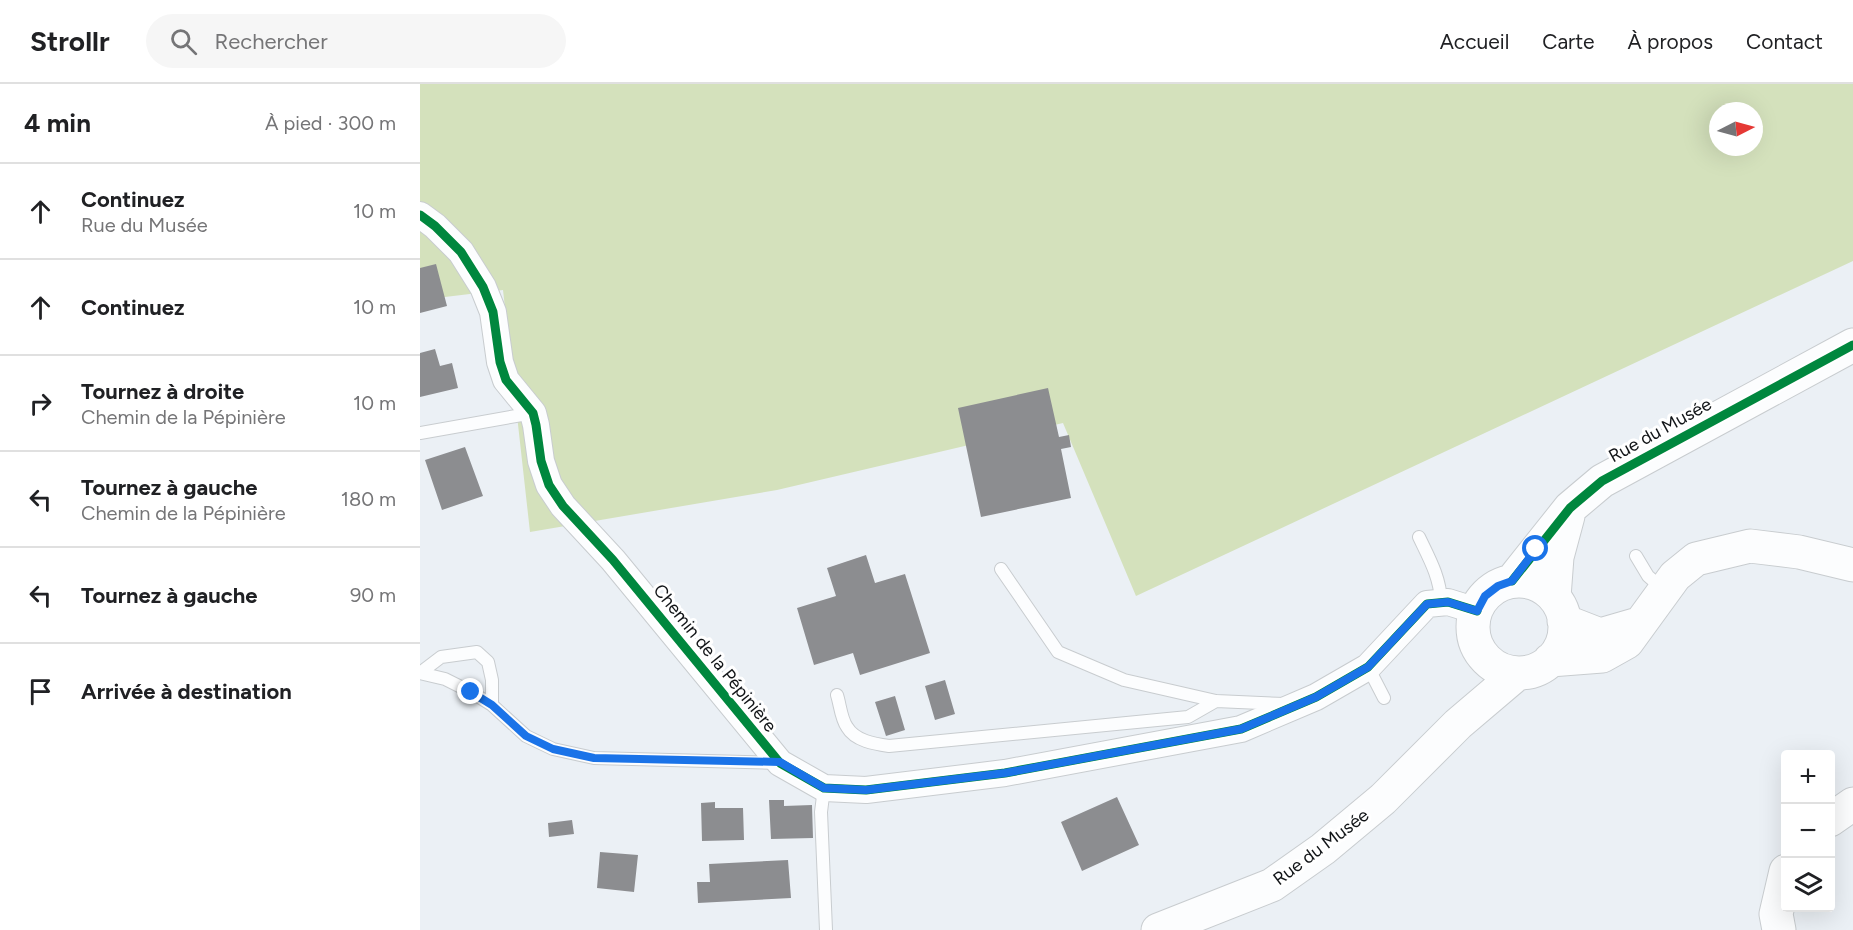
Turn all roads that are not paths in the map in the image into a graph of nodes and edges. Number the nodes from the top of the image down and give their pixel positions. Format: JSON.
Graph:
{"nodes":[{"id":1,"x":420,"y":215,"type":"edge"},
{"id":2,"x":1853,"y":345,"type":"edge"},
{"id":3,"x":533,"y":413,"type":"junction"},
{"id":4,"x":420,"y":433,"type":"edge"},
{"id":5,"x":1570,"y":508,"type":"junction"},
{"id":6,"x":1419,"y":537,"type":"dead end"},
{"id":7,"x":1636,"y":556,"type":"dead end"},
{"id":8,"x":1853,"y":565,"type":"edge"},
{"id":9,"x":1001,"y":568,"type":"dead end"},
{"id":10,"x":1512,"y":581,"type":"junction"},
{"id":11,"x":1665,"y":591,"type":"junction"},
{"id":12,"x":1441,"y":602,"type":"junction"},
{"id":13,"x":1559,"y":609,"type":"junction"},
{"id":14,"x":1477,"y":611,"type":"junction"},
{"id":15,"x":1642,"y":622,"type":"junction"},
{"id":16,"x":1481,"y":651,"type":"junction"},
{"id":17,"x":1550,"y":660,"type":"junction"},
{"id":18,"x":1368,"y":667,"type":"junction"},
{"id":19,"x":420,"y":673,"type":"edge"},
{"id":20,"x":1518,"y":673,"type":"junction"},
{"id":21,"x":837,"y":695,"type":"dead end"},
{"id":22,"x":1384,"y":698,"type":"dead end"},
{"id":23,"x":1216,"y":701,"type":"junction"},
{"id":24,"x":492,"y":705,"type":"junction"},
{"id":25,"x":1299,"y":705,"type":"junction"},
{"id":26,"x":1458,"y":724,"type":"junction"},
{"id":27,"x":780,"y":762,"type":"junction"},
{"id":28,"x":824,"y":788,"type":"junction"},
{"id":29,"x":1853,"y":804,"type":"edge"},
{"id":30,"x":1835,"y":817,"type":"edge"},
{"id":31,"x":1781,"y":891,"type":"edge"},
{"id":32,"x":1774,"y":925,"type":"edge"},
{"id":33,"x":826,"y":930,"type":"edge"},
{"id":34,"x":1158,"y":930,"type":"edge"}],
"edges":[{"from":1,"to":3,"type":"street","name":"Chemin de la Pépinière"},
{"from":2,"to":5,"type":"main road","name":"Rue du Musée"},
{"from":3,"to":4,"type":"lane"},
{"from":3,"to":27,"type":"street","name":"Chemin de la Pépinière"},
{"from":5,"to":10,"type":"main road","name":"Rue du Musée"},
{"from":5,"to":13,"type":"main road"},
{"from":6,"to":12,"type":"lane"},
{"from":7,"to":11,"type":"lane"},
{"from":8,"to":11,"type":"main road"},
{"from":9,"to":23,"type":"lane"},
{"from":10,"to":13,"type":"main road"},
{"from":10,"to":14,"type":"main road"},
{"from":11,"to":15,"type":"main road"},
{"from":12,"to":14,"type":"street"},
{"from":12,"to":18,"type":"street","name":"Chemin de la Pépinière"},
{"from":13,"to":15,"type":"main road"},
{"from":13,"to":17,"type":"main road"},
{"from":14,"to":16,"type":"main road"},
{"from":15,"to":17,"type":"main road"},
{"from":16,"to":20,"type":"main road"},
{"from":16,"to":26,"type":"main road","name":"Rue du Musée"},
{"from":17,"to":20,"type":"main road"},
{"from":18,"to":22,"type":"lane"},
{"from":18,"to":25,"type":"street","name":"Chemin de la Pépinière"},
{"from":19,"to":24,"type":"lane"},
{"from":19,"to":24,"type":"lane"},
{"from":20,"to":26,"type":"main road","name":"Rue du Musée"},
{"from":21,"to":23,"type":"lane"},
{"from":23,"to":25,"type":"lane"},
{"from":24,"to":27,"type":"lane"},
{"from":25,"to":28,"type":"street","name":"Chemin de la Pépinière"},
{"from":26,"to":34,"type":"main road","name":"Rue du Musée"},
{"from":27,"to":28,"type":"street","name":"Chemin de la Pépinière"},
{"from":28,"to":33,"type":"lane"},
{"from":29,"to":30,"type":"main road"},
{"from":31,"to":32,"type":"main road"}]}
